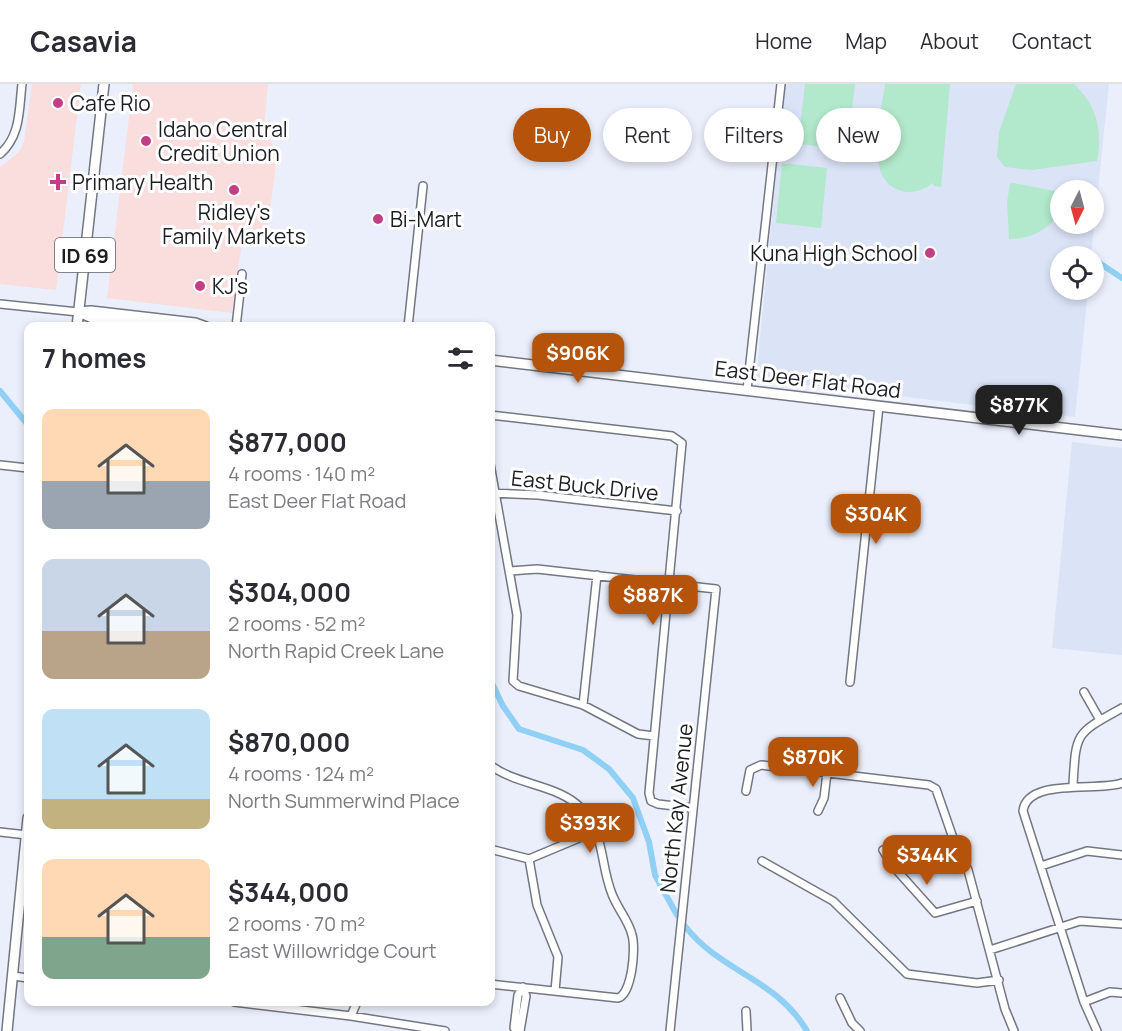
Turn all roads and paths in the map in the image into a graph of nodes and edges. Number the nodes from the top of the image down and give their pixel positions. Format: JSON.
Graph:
{"nodes":[{"id":1,"x":22,"y":84,"type":"edge"},
{"id":2,"x":104,"y":84,"type":"edge"},
{"id":3,"x":781,"y":84,"type":"edge"},
{"id":4,"x":1,"y":154,"type":"edge"},
{"id":5,"x":423,"y":186,"type":"dead end"},
{"id":6,"x":242,"y":274,"type":"dead end"},
{"id":7,"x":0,"y":304,"type":"edge"},
{"id":8,"x":78,"y":312,"type":"junction"},
{"id":9,"x":77,"y":322,"type":"edge"},
{"id":10,"x":127,"y":322,"type":"edge"},
{"id":11,"x":186,"y":322,"type":"edge"},
{"id":12,"x":237,"y":322,"type":"edge"},
{"id":13,"x":409,"y":322,"type":"edge"},
{"id":14,"x":495,"y":361,"type":"edge"},
{"id":15,"x":747,"y":390,"type":"junction"},
{"id":16,"x":879,"y":406,"type":"junction"},
{"id":17,"x":495,"y":416,"type":"edge"},
{"id":18,"x":1122,"y":435,"type":"edge"},
{"id":19,"x":0,"y":465,"type":"edge"},
{"id":20,"x":24,"y":468,"type":"edge"},
{"id":21,"x":495,"y":493,"type":"edge"},
{"id":22,"x":495,"y":502,"type":"edge"},
{"id":23,"x":677,"y":511,"type":"junction"},
{"id":24,"x":510,"y":572,"type":"junction"},
{"id":25,"x":597,"y":575,"type":"junction"},
{"id":26,"x":669,"y":584,"type":"junction"},
{"id":27,"x":850,"y":682,"type":"dead end"},
{"id":28,"x":1084,"y":692,"type":"dead end"},
{"id":29,"x":583,"y":705,"type":"junction"},
{"id":30,"x":1122,"y":708,"type":"edge"},
{"id":31,"x":1100,"y":720,"type":"junction"},
{"id":32,"x":654,"y":736,"type":"junction"},
{"id":33,"x":495,"y":768,"type":"edge"},
{"id":34,"x":827,"y":773,"type":"junction"},
{"id":35,"x":1122,"y":783,"type":"edge"},
{"id":36,"x":1073,"y":785,"type":"junction"},
{"id":37,"x":746,"y":791,"type":"dead end"},
{"id":38,"x":692,"y":808,"type":"junction"},
{"id":39,"x":818,"y":811,"type":"dead end"},
{"id":40,"x":596,"y":831,"type":"junction"},
{"id":41,"x":0,"y":832,"type":"edge"},
{"id":42,"x":24,"y":835,"type":"edge"},
{"id":43,"x":495,"y":850,"type":"edge"},
{"id":44,"x":883,"y":850,"type":"dead end"},
{"id":45,"x":1122,"y":855,"type":"edge"},
{"id":46,"x":529,"y":859,"type":"junction"},
{"id":47,"x":762,"y":861,"type":"dead end"},
{"id":48,"x":24,"y":865,"type":"edge"},
{"id":49,"x":1041,"y":866,"type":"junction"},
{"id":50,"x":977,"y":901,"type":"junction"},
{"id":51,"x":1122,"y":924,"type":"edge"},
{"id":52,"x":1060,"y":927,"type":"junction"},
{"id":53,"x":990,"y":950,"type":"junction"},
{"id":54,"x":13,"y":976,"type":"junction"},
{"id":55,"x":24,"y":977,"type":"edge"},
{"id":56,"x":999,"y":980,"type":"junction"},
{"id":57,"x":495,"y":984,"type":"edge"},
{"id":58,"x":523,"y":987,"type":"junction"},
{"id":59,"x":555,"y":991,"type":"junction"},
{"id":60,"x":1122,"y":993,"type":"edge"},
{"id":61,"x":840,"y":998,"type":"dead end"},
{"id":62,"x":1084,"y":1002,"type":"junction"},
{"id":63,"x":328,"y":1006,"type":"edge"},
{"id":64,"x":352,"y":1007,"type":"edge"},
{"id":65,"x":746,"y":1011,"type":"dead end"},
{"id":66,"x":7,"y":1031,"type":"edge"},
{"id":67,"x":445,"y":1031,"type":"edge"},
{"id":68,"x":518,"y":1031,"type":"edge"},
{"id":69,"x":670,"y":1031,"type":"edge"},
{"id":70,"x":747,"y":1031,"type":"edge"},
{"id":71,"x":860,"y":1031,"type":"edge"},
{"id":72,"x":1014,"y":1031,"type":"edge"},
{"id":73,"x":1097,"y":1031,"type":"edge"}],
"edges":[{"from":1,"to":4,"type":"street"},
{"from":2,"to":8,"type":"main road","number":"ID 69"},
{"from":3,"to":15,"type":"street"},
{"from":5,"to":13,"type":"street"},
{"from":6,"to":12,"type":"street"},
{"from":7,"to":8,"type":"street"},
{"from":8,"to":9,"type":"main road","number":"ID 69"},
{"from":8,"to":10,"type":"main road"},
{"from":8,"to":11,"type":"main road"},
{"from":14,"to":15,"type":"main road","name":"East Deer Flat Road"},
{"from":15,"to":16,"type":"main road","name":"East Deer Flat Road"},
{"from":16,"to":18,"type":"main road","name":"East Deer Flat Road"},
{"from":16,"to":27,"type":"street"},
{"from":17,"to":23,"type":"street"},
{"from":19,"to":20,"type":"street"},
{"from":21,"to":23,"type":"street","name":"East Buck Drive"},
{"from":22,"to":24,"type":"street"},
{"from":23,"to":26,"type":"street"},
{"from":24,"to":25,"type":"street"},
{"from":24,"to":29,"type":"street"},
{"from":25,"to":26,"type":"street"},
{"from":25,"to":29,"type":"street"},
{"from":26,"to":32,"type":"street"},
{"from":26,"to":38,"type":"street","name":"North Kay Avenue"},
{"from":28,"to":31,"type":"street"},
{"from":29,"to":32,"type":"street"},
{"from":30,"to":31,"type":"street"},
{"from":31,"to":36,"type":"street"},
{"from":32,"to":38,"type":"street"},
{"from":33,"to":40,"type":"street"},
{"from":34,"to":37,"type":"street"},
{"from":34,"to":39,"type":"street"},
{"from":34,"to":50,"type":"street"},
{"from":35,"to":36,"type":"street"},
{"from":36,"to":49,"type":"street"},
{"from":38,"to":69,"type":"street","name":"North Kay Avenue"},
{"from":40,"to":46,"type":"street"},
{"from":40,"to":59,"type":"street"},
{"from":41,"to":42,"type":"street"},
{"from":43,"to":46,"type":"street"},
{"from":44,"to":50,"type":"street"},
{"from":45,"to":49,"type":"street"},
{"from":46,"to":59,"type":"street"},
{"from":47,"to":56,"type":"street"},
{"from":48,"to":54,"type":"main road"},
{"from":49,"to":52,"type":"street"},
{"from":50,"to":53,"type":"street"},
{"from":51,"to":52,"type":"street"},
{"from":52,"to":53,"type":"street"},
{"from":52,"to":62,"type":"street"},
{"from":53,"to":56,"type":"street"},
{"from":54,"to":55,"type":"street"},
{"from":54,"to":66,"type":"main road"},
{"from":56,"to":72,"type":"street"},
{"from":57,"to":58,"type":"street"},
{"from":58,"to":59,"type":"street"},
{"from":58,"to":68,"type":"street"},
{"from":60,"to":62,"type":"street"},
{"from":61,"to":71,"type":"street"},
{"from":62,"to":73,"type":"street"},
{"from":63,"to":64,"type":"street"},
{"from":64,"to":67,"type":"street"},
{"from":65,"to":70,"type":"street"}]}
